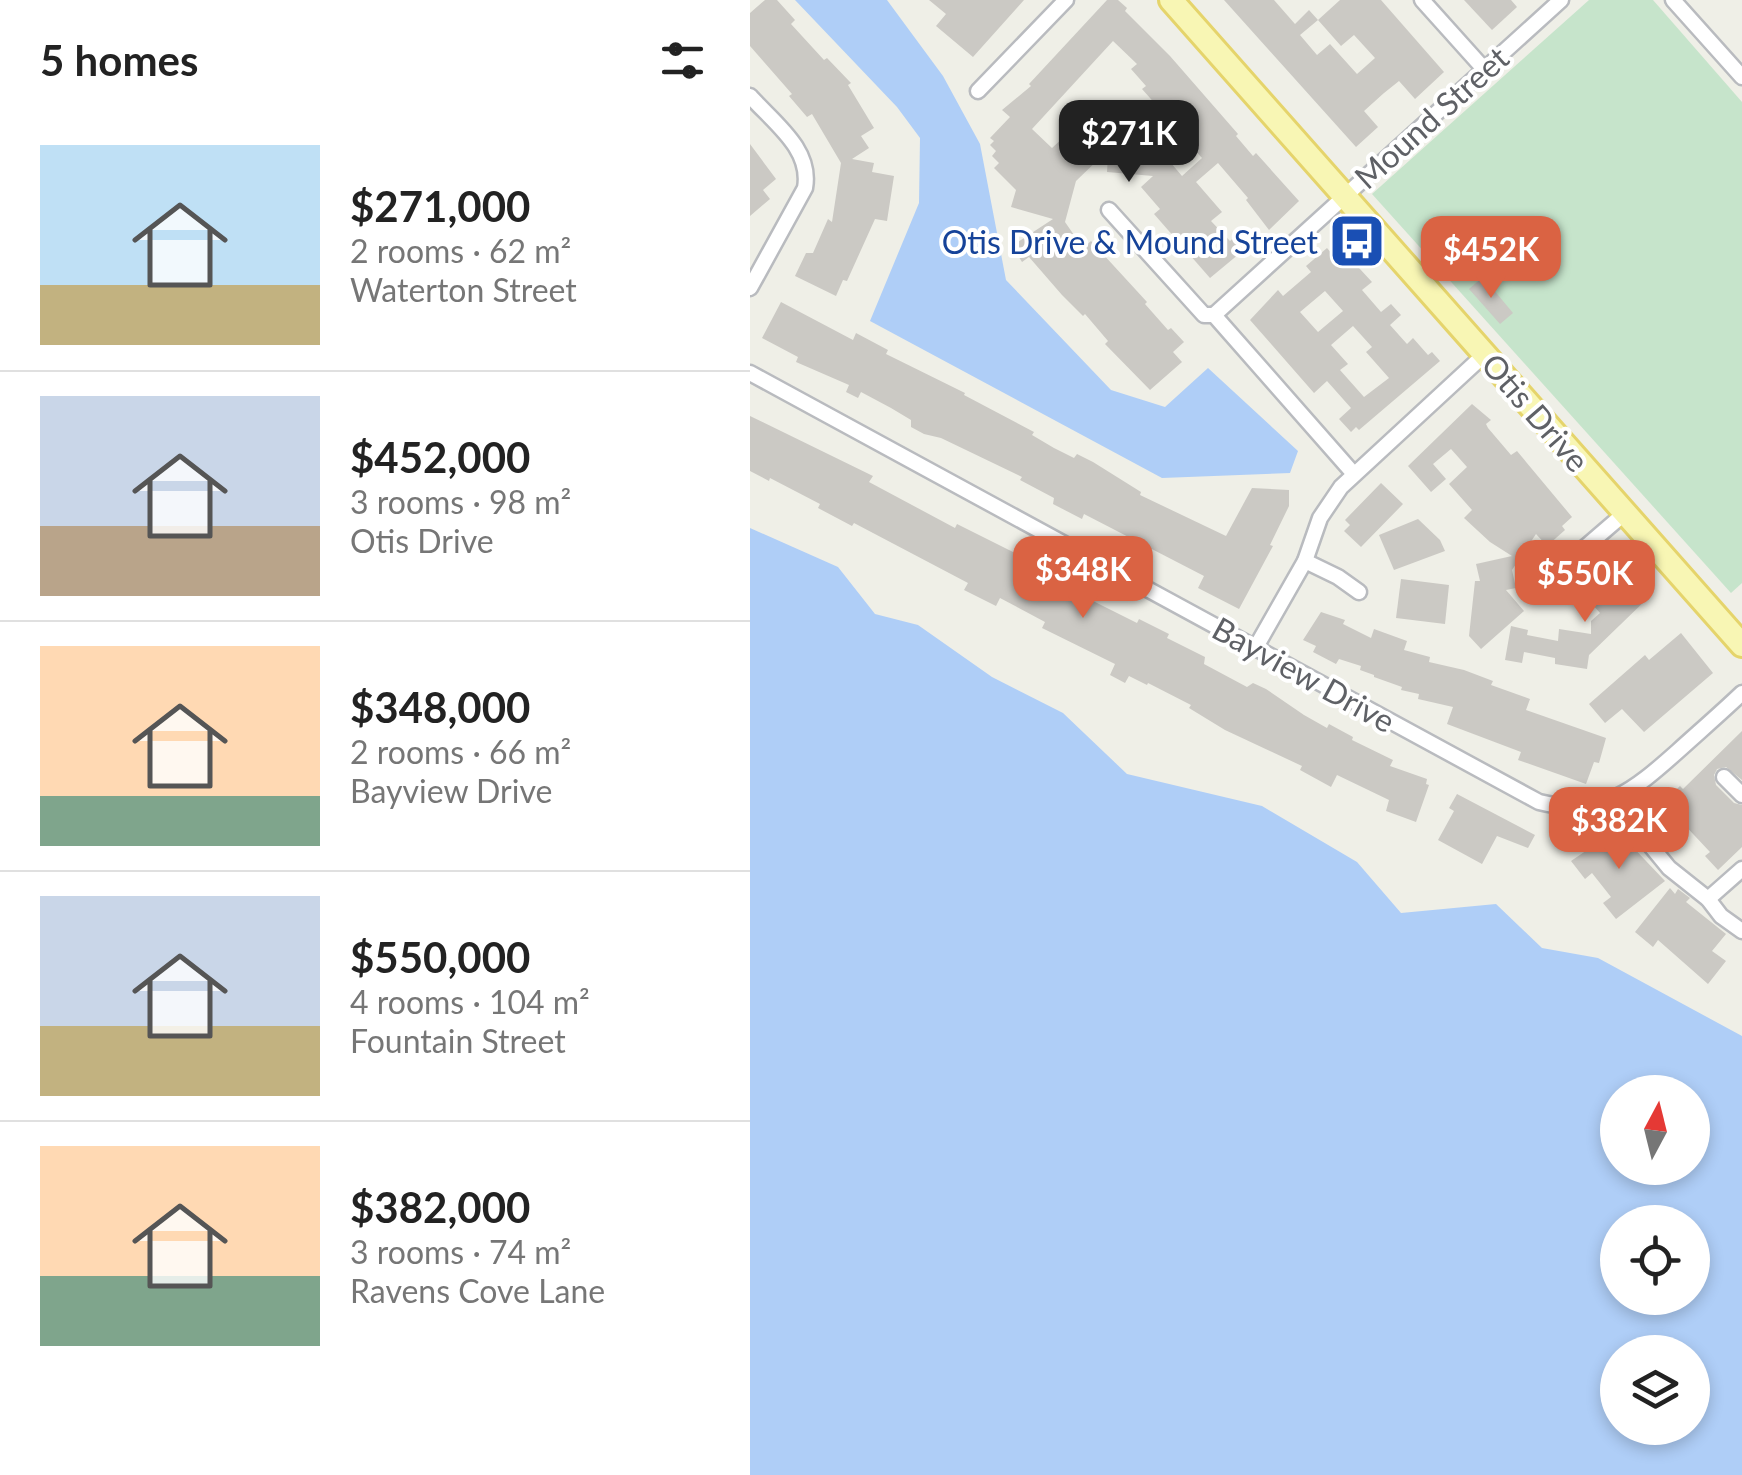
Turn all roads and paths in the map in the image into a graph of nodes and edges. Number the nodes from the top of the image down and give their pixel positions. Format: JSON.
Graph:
{"nodes":[{"id":1,"x":1066,"y":0,"type":"edge"},
{"id":2,"x":1170,"y":0,"type":"edge"},
{"id":3,"x":1422,"y":0,"type":"edge"},
{"id":4,"x":1562,"y":0,"type":"edge"},
{"id":5,"x":1673,"y":0,"type":"edge"},
{"id":6,"x":1484,"y":69,"type":"junction"},
{"id":7,"x":1742,"y":77,"type":"edge"},
{"id":8,"x":978,"y":91,"type":"dead end"},
{"id":9,"x":750,"y":96,"type":"edge"},
{"id":10,"x":1344,"y":194,"type":"junction"},
{"id":11,"x":1109,"y":210,"type":"dead end"},
{"id":12,"x":750,"y":288,"type":"edge"},
{"id":13,"x":1214,"y":316,"type":"junction"},
{"id":14,"x":1485,"y":354,"type":"junction"},
{"id":15,"x":750,"y":373,"type":"edge"},
{"id":16,"x":1353,"y":473,"type":"junction"},
{"id":17,"x":1624,"y":513,"type":"junction"},
{"id":18,"x":1304,"y":560,"type":"junction"},
{"id":19,"x":1556,"y":582,"type":"dead end"},
{"id":20,"x":1359,"y":592,"type":"dead end"},
{"id":21,"x":1742,"y":645,"type":"edge"},
{"id":22,"x":1256,"y":647,"type":"junction"},
{"id":23,"x":1742,"y":694,"type":"edge"},
{"id":24,"x":1724,"y":777,"type":"dead end"},
{"id":25,"x":1742,"y":795,"type":"edge"},
{"id":26,"x":1613,"y":800,"type":"junction"},
{"id":27,"x":1739,"y":880,"type":"edge"},
{"id":28,"x":1708,"y":898,"type":"junction"},
{"id":29,"x":1740,"y":924,"type":"edge"}],
"edges":[{"from":1,"to":8,"type":"street"},
{"from":2,"to":10,"type":"main road","name":"Otis Drive"},
{"from":3,"to":6,"type":"street"},
{"from":4,"to":6,"type":"street","name":"Mound Street"},
{"from":5,"to":7,"type":"street"},
{"from":6,"to":10,"type":"street","name":"Mound Street"},
{"from":9,"to":12,"type":"street"},
{"from":10,"to":13,"type":"street","name":"Mound Street"},
{"from":10,"to":14,"type":"main road","name":"Otis Drive"},
{"from":11,"to":13,"type":"street"},
{"from":13,"to":16,"type":"street"},
{"from":14,"to":16,"type":"street"},
{"from":14,"to":17,"type":"main road","name":"Otis Drive"},
{"from":15,"to":22,"type":"street","name":"Bayview Drive"},
{"from":16,"to":18,"type":"street"},
{"from":17,"to":19,"type":"street"},
{"from":17,"to":21,"type":"main road","name":"Otis Drive"},
{"from":18,"to":20,"type":"street"},
{"from":18,"to":22,"type":"street"},
{"from":22,"to":26,"type":"street","name":"Bayview Drive"},
{"from":23,"to":26,"type":"street","name":"Bayview Drive"},
{"from":24,"to":25,"type":"street"},
{"from":26,"to":28,"type":"street"},
{"from":27,"to":28,"type":"street"},
{"from":28,"to":29,"type":"street"}]}
